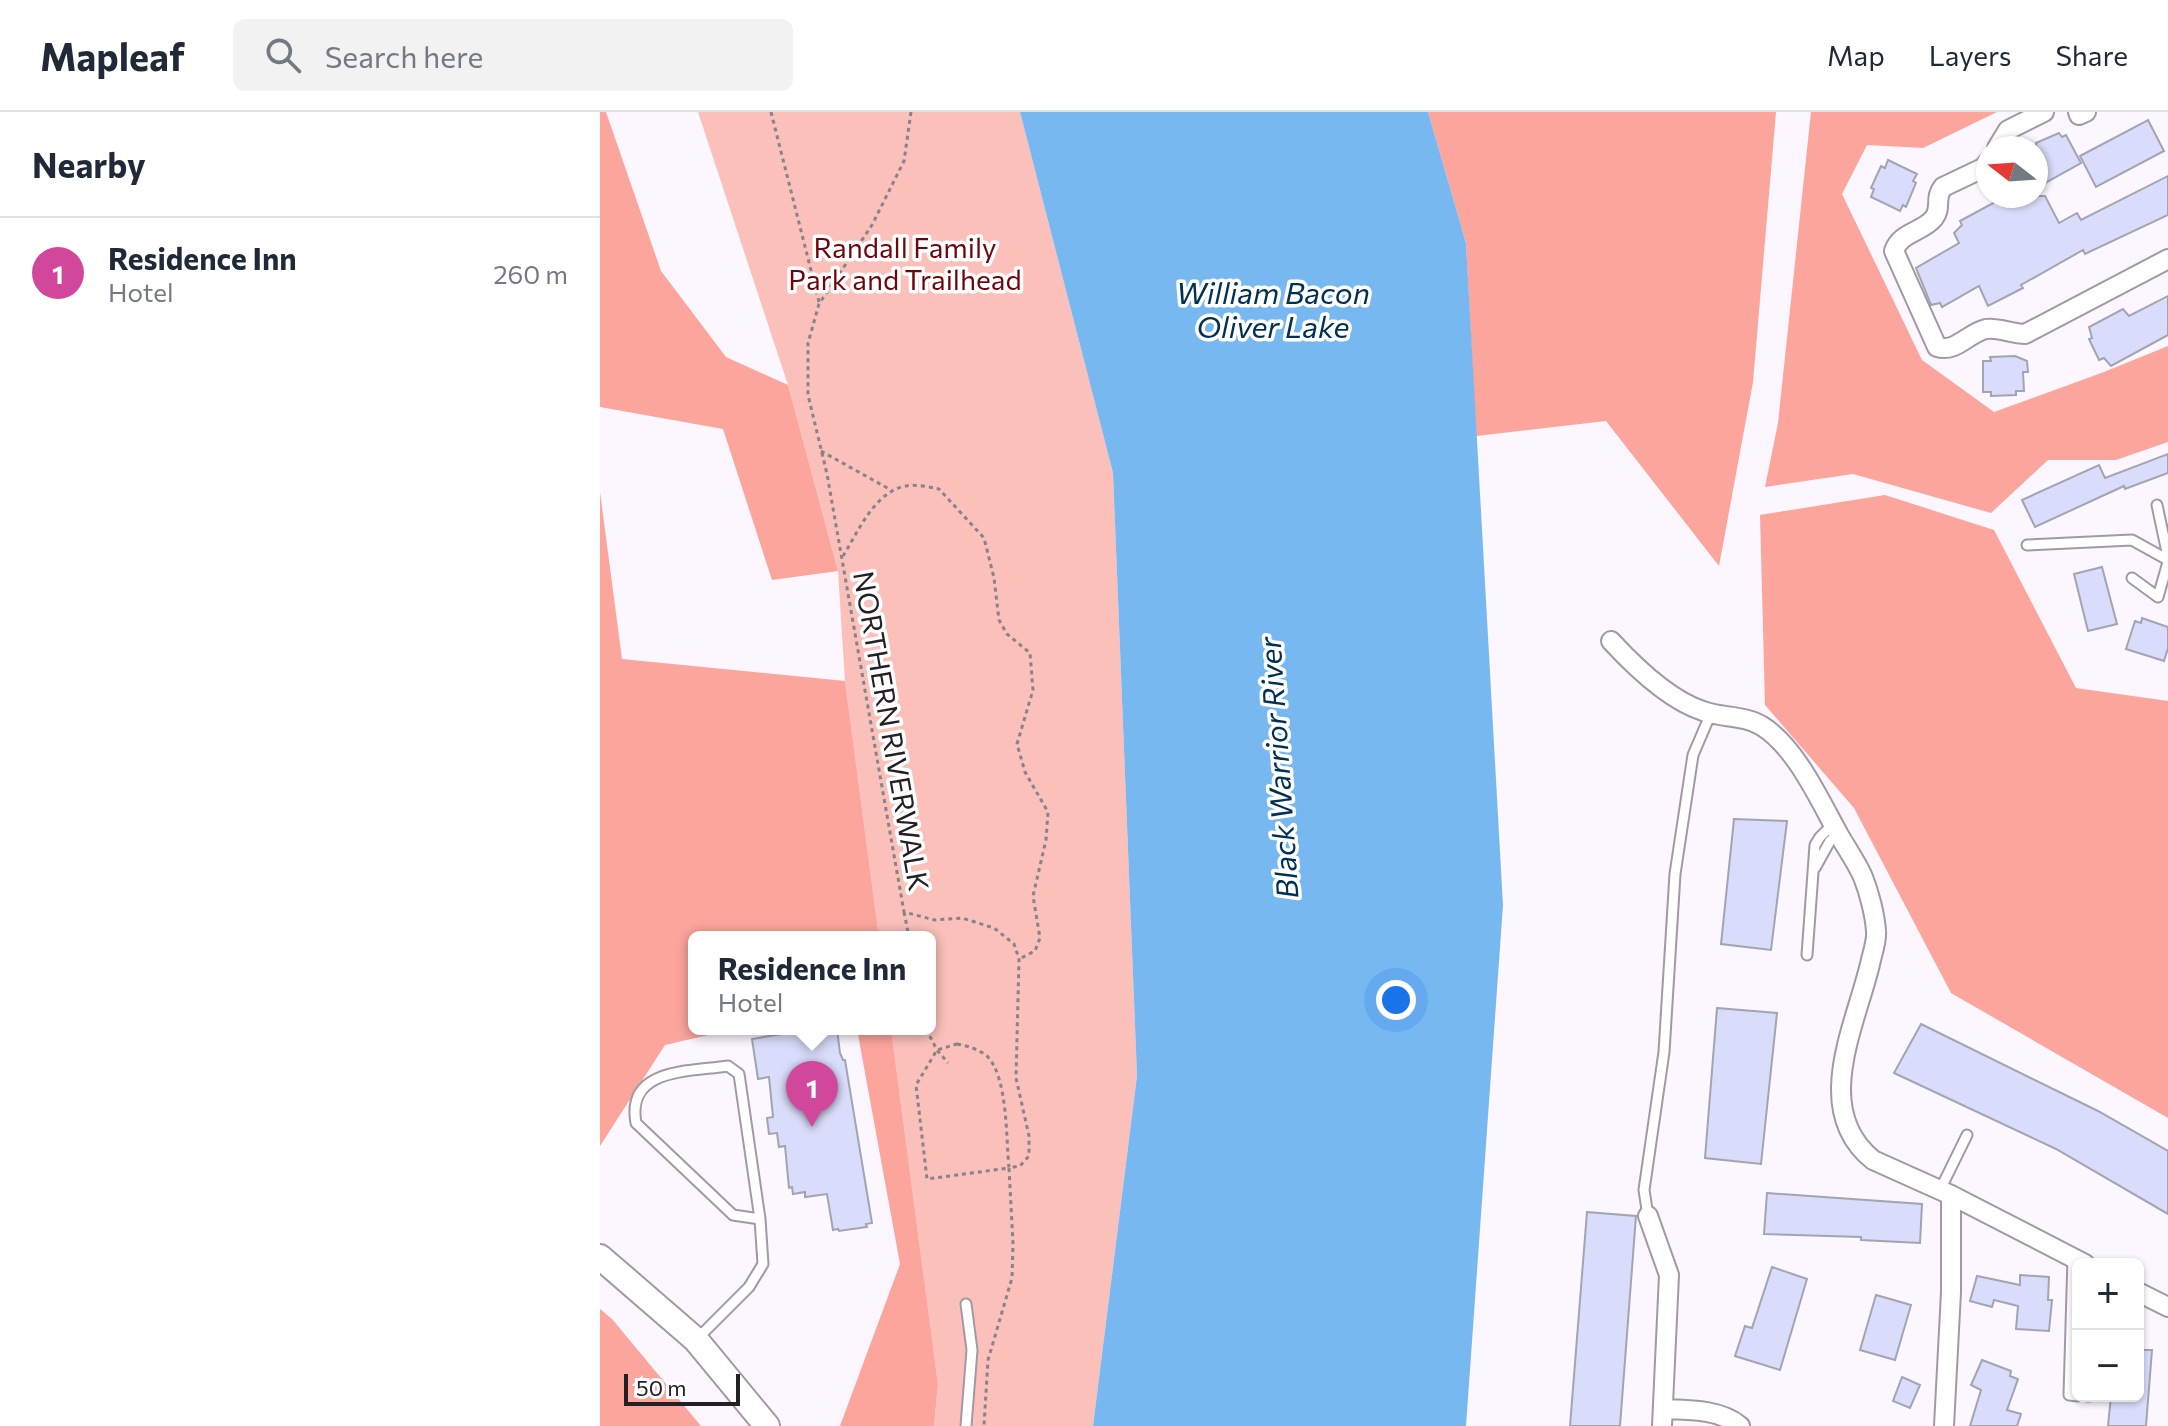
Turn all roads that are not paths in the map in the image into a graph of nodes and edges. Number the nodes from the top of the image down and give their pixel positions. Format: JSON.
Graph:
{"nodes":[{"id":1,"x":2044,"y":112,"type":"edge"},
{"id":2,"x":2078,"y":112,"type":"edge"},
{"id":3,"x":2086,"y":112,"type":"edge"},
{"id":4,"x":2004,"y":136,"type":"edge"},
{"id":5,"x":1976,"y":171,"type":"edge"},
{"id":6,"x":2168,"y":259,"type":"edge"},
{"id":7,"x":2157,"y":505,"type":"dead end"},
{"id":8,"x":2027,"y":545,"type":"dead end"},
{"id":9,"x":2168,"y":559,"type":"edge"},
{"id":10,"x":2132,"y":578,"type":"dead end"},
{"id":11,"x":2158,"y":597,"type":"junction"},
{"id":12,"x":2168,"y":601,"type":"edge"},
{"id":13,"x":1611,"y":641,"type":"dead end"},
{"id":14,"x":1711,"y":713,"type":"junction"},
{"id":15,"x":1836,"y":829,"type":"junction"},
{"id":16,"x":1807,"y":955,"type":"dead end"},
{"id":17,"x":1967,"y":1135,"type":"dead end"},
{"id":18,"x":1946,"y":1192,"type":"junction"},
{"id":19,"x":1648,"y":1216,"type":"joint"},
{"id":20,"x":760,"y":1219,"type":"junction"},
{"id":21,"x":600,"y":1257,"type":"edge"},
{"id":22,"x":2073,"y":1258,"type":"edge"},
{"id":23,"x":2144,"y":1295,"type":"edge"},
{"id":24,"x":966,"y":1304,"type":"dead end"},
{"id":25,"x":2168,"y":1307,"type":"edge"},
{"id":26,"x":696,"y":1340,"type":"junction"},
{"id":27,"x":2072,"y":1355,"type":"edge"},
{"id":28,"x":2072,"y":1395,"type":"edge"},
{"id":29,"x":1662,"y":1417,"type":"edge"},
{"id":30,"x":767,"y":1426,"type":"edge"},
{"id":31,"x":966,"y":1426,"type":"edge"},
{"id":32,"x":1740,"y":1426,"type":"edge"},
{"id":33,"x":1944,"y":1426,"type":"edge"}],
"edges":[{"from":1,"to":4,"type":"street"},
{"from":2,"to":3,"type":"street"},
{"from":5,"to":6,"type":"street"},
{"from":7,"to":9,"type":"lane"},
{"from":8,"to":9,"type":"lane"},
{"from":9,"to":11,"type":"lane"},
{"from":10,"to":11,"type":"lane"},
{"from":11,"to":12,"type":"lane"},
{"from":13,"to":14,"type":"street"},
{"from":14,"to":15,"type":"street"},
{"from":14,"to":19,"type":"lane"},
{"from":15,"to":16,"type":"lane"},
{"from":15,"to":18,"type":"street"},
{"from":17,"to":18,"type":"lane"},
{"from":18,"to":22,"type":"street"},
{"from":18,"to":33,"type":"street"},
{"from":19,"to":29,"type":"street"},
{"from":20,"to":20,"type":"lane"},
{"from":20,"to":26,"type":"lane"},
{"from":21,"to":26,"type":"main road"},
{"from":23,"to":25,"type":"street"},
{"from":24,"to":31,"type":"lane"},
{"from":26,"to":30,"type":"main road"},
{"from":27,"to":28,"type":"lane"},
{"from":29,"to":32,"type":"street"}]}
